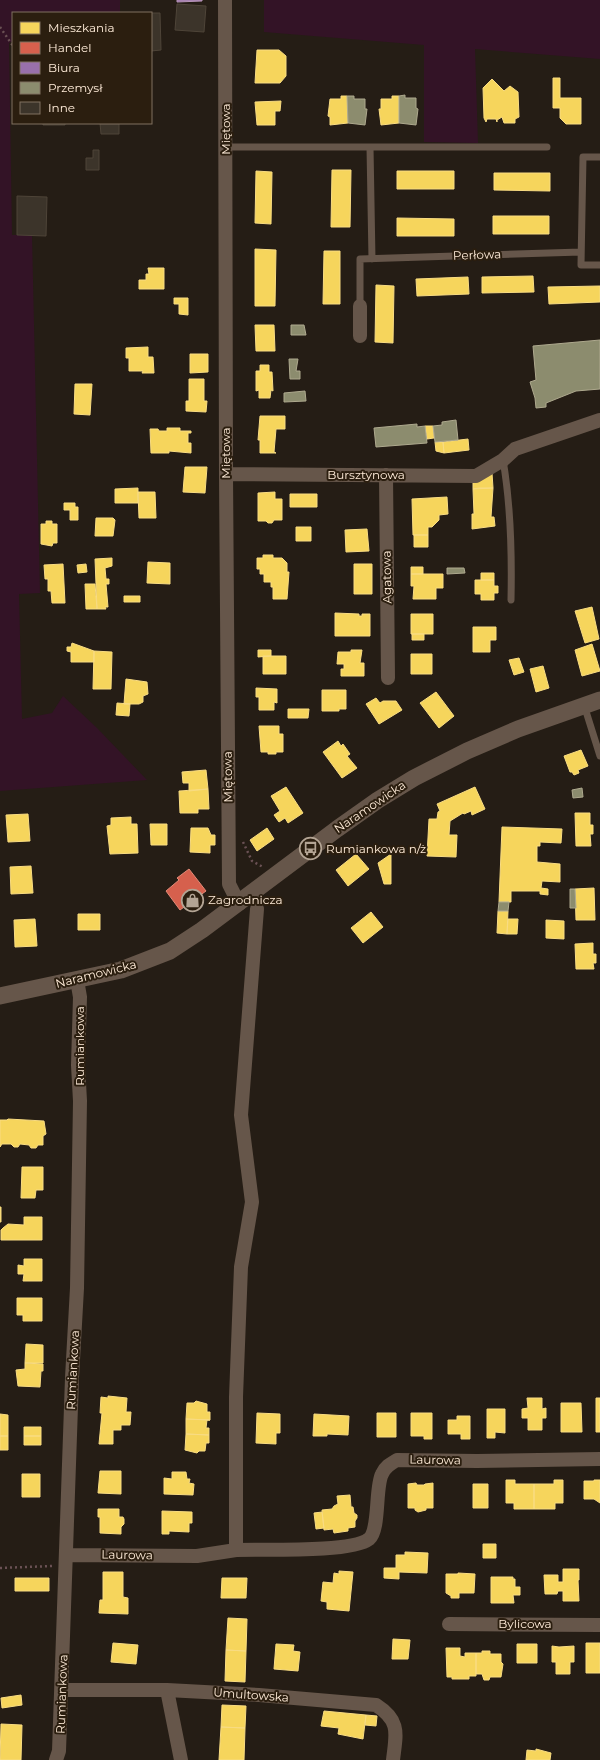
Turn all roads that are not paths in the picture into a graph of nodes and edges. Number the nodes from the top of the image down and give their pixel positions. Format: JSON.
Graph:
{"nodes":[{"id":1,"x":225,"y":0,"type":"edge"},
{"id":2,"x":226,"y":146,"type":"junction"},
{"id":3,"x":370,"y":147,"type":"junction"},
{"id":4,"x":547,"y":147,"type":"dead end"},
{"id":5,"x":600,"y":157,"type":"edge"},
{"id":6,"x":581,"y":252,"type":"junction"},
{"id":7,"x":372,"y":259,"type":"junction"},
{"id":8,"x":600,"y":265,"type":"edge"},
{"id":9,"x":360,"y":306,"type":"joint"},
{"id":10,"x":360,"y":336,"type":"dead end"},
{"id":11,"x":600,"y":420,"type":"edge"},
{"id":12,"x":503,"y":460,"type":"junction"},
{"id":13,"x":226,"y":474,"type":"junction"},
{"id":14,"x":386,"y":475,"type":"junction"},
{"id":15,"x":510,"y":600,"type":"dead end"},
{"id":16,"x":388,"y":678,"type":"dead end"},
{"id":17,"x":592,"y":703,"type":"edge"},
{"id":18,"x":600,"y":756,"type":"edge"},
{"id":19,"x":239,"y":904,"type":"junction"},
{"id":20,"x":257,"y":909,"type":"dead end"},
{"id":21,"x":77,"y":980,"type":"junction"},
{"id":22,"x":0,"y":992,"type":"edge"},
{"id":23,"x":600,"y":1459,"type":"edge"},
{"id":24,"x":236,"y":1550,"type":"junction"},
{"id":25,"x":66,"y":1560,"type":"junction"},
{"id":26,"x":449,"y":1624,"type":"dead end"},
{"id":27,"x":600,"y":1625,"type":"edge"},
{"id":28,"x":62,"y":1690,"type":"junction"},
{"id":29,"x":167,"y":1690,"type":"junction"},
{"id":30,"x":56,"y":1760,"type":"edge"},
{"id":31,"x":181,"y":1760,"type":"edge"},
{"id":32,"x":393,"y":1760,"type":"edge"}],
"edges":[{"from":1,"to":2,"type":"street","name":"Miętowa"},
{"from":2,"to":3,"type":"lane"},
{"from":2,"to":13,"type":"street","name":"Miętowa"},
{"from":3,"to":4,"type":"lane"},
{"from":3,"to":7,"type":"lane"},
{"from":5,"to":6,"type":"lane"},
{"from":6,"to":7,"type":"lane","name":"Perłowa"},
{"from":6,"to":8,"type":"lane"},
{"from":7,"to":9,"type":"lane"},
{"from":9,"to":10,"type":"street"},
{"from":11,"to":12,"type":"street","name":"Bursztynowa"},
{"from":12,"to":14,"type":"street","name":"Bursztynowa"},
{"from":12,"to":15,"type":"lane"},
{"from":13,"to":14,"type":"street","name":"Bursztynowa"},
{"from":13,"to":19,"type":"street","name":"Miętowa"},
{"from":14,"to":16,"type":"street","name":"Agatowa"},
{"from":17,"to":18,"type":"lane"},
{"from":17,"to":19,"type":"street","name":"Naramowicka"},
{"from":19,"to":21,"type":"street","name":"Naramowicka"},
{"from":20,"to":24,"type":"street"},
{"from":21,"to":22,"type":"street","name":"Naramowicka"},
{"from":21,"to":25,"type":"street","name":"Rumiankowa"},
{"from":23,"to":24,"type":"street","name":"Laurowa"},
{"from":24,"to":25,"type":"street","name":"Laurowa"},
{"from":25,"to":28,"type":"street","name":"Rumiankowa"},
{"from":26,"to":27,"type":"street","name":"Bylicowa"},
{"from":28,"to":29,"type":"street","name":"Umultowska"},
{"from":28,"to":30,"type":"street","name":"Rumiankowa"},
{"from":29,"to":31,"type":"street"},
{"from":29,"to":32,"type":"street","name":"Umultowska"}]}
